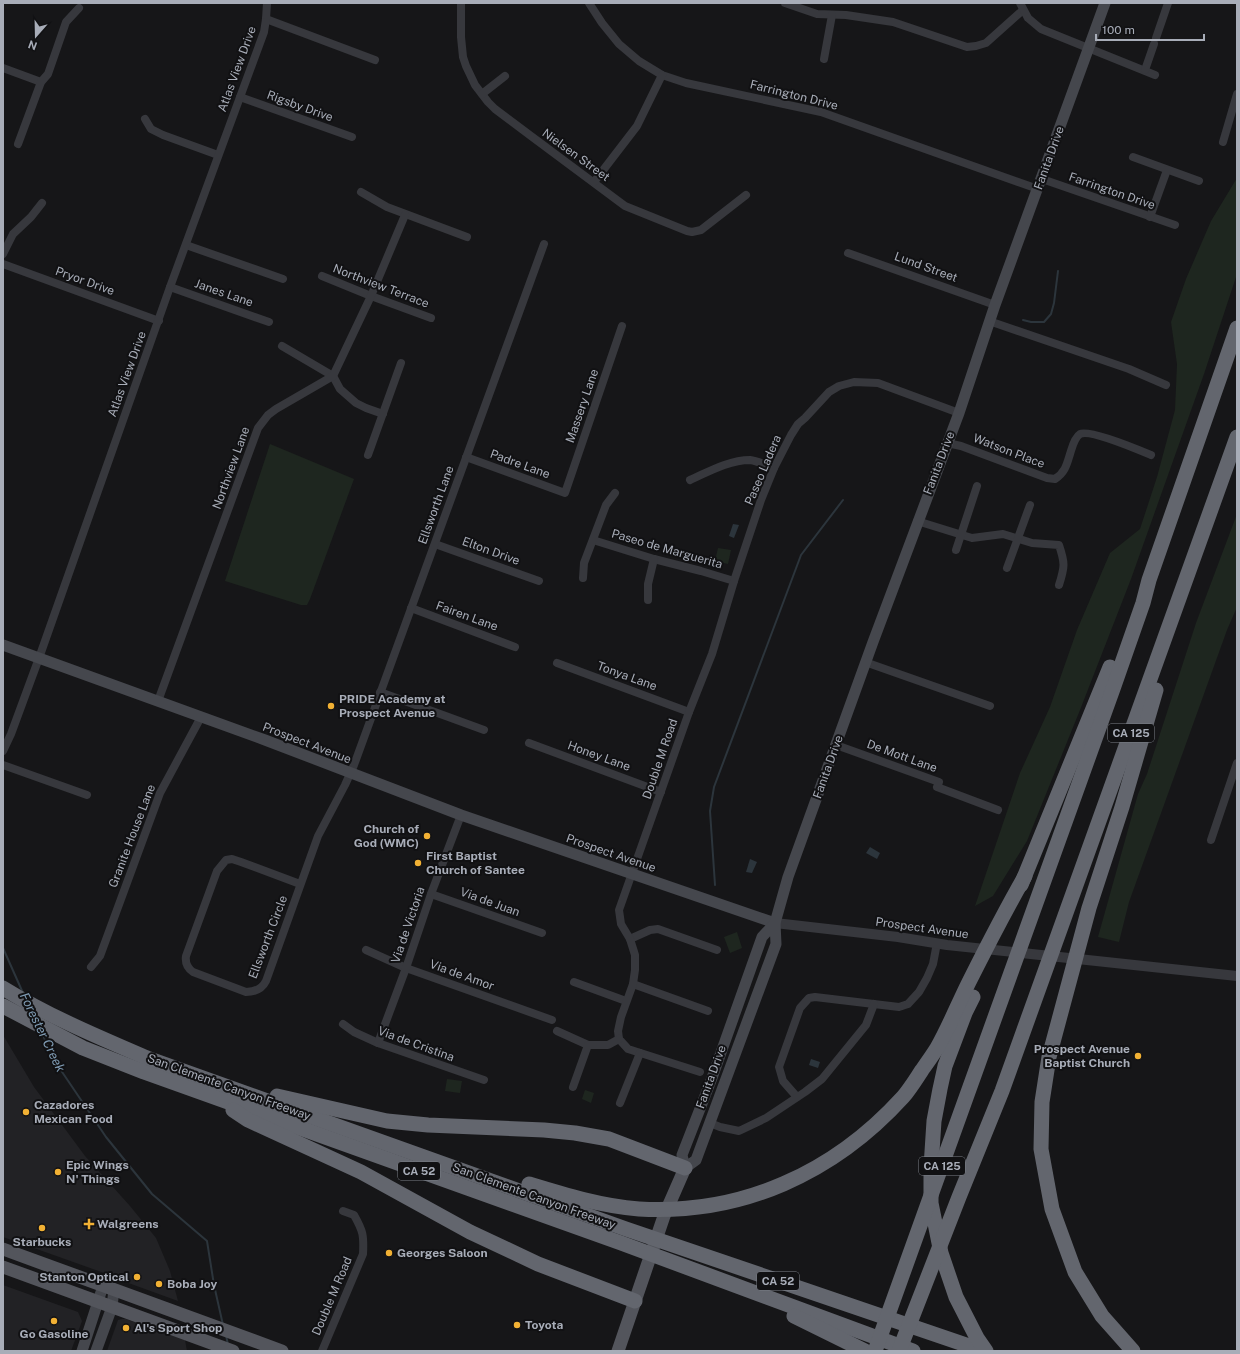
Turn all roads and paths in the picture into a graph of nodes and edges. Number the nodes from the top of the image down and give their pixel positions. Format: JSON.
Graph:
{"nodes":[{"id":1,"x":267,"y":3,"type":"edge"},
{"id":2,"x":461,"y":3,"type":"edge"},
{"id":3,"x":589,"y":3,"type":"edge"},
{"id":4,"x":785,"y":3,"type":"edge"},
{"id":5,"x":1105,"y":3,"type":"edge"},
{"id":6,"x":1168,"y":3,"type":"edge"},
{"id":7,"x":1021,"y":6,"type":"edge"},
{"id":8,"x":79,"y":8,"type":"dead end"},
{"id":9,"x":832,"y":15,"type":"junction"},
{"id":10,"x":266,"y":19,"type":"junction"},
{"id":11,"x":1089,"y":48,"type":"junction"},
{"id":12,"x":824,"y":59,"type":"dead end"},
{"id":13,"x":375,"y":60,"type":"dead end"},
{"id":14,"x":3,"y":68,"type":"edge"},
{"id":15,"x":1145,"y":70,"type":"junction"},
{"id":16,"x":662,"y":75,"type":"junction"},
{"id":17,"x":1155,"y":75,"type":"dead end"},
{"id":18,"x":505,"y":76,"type":"dead end"},
{"id":19,"x":41,"y":82,"type":"junction"},
{"id":20,"x":482,"y":94,"type":"junction"},
{"id":21,"x":1237,"y":94,"type":"edge"},
{"id":22,"x":240,"y":97,"type":"junction"},
{"id":23,"x":145,"y":119,"type":"dead end"},
{"id":24,"x":352,"y":137,"type":"dead end"},
{"id":25,"x":1223,"y":142,"type":"dead end"},
{"id":26,"x":18,"y":144,"type":"dead end"},
{"id":27,"x":218,"y":155,"type":"junction"},
{"id":28,"x":1133,"y":157,"type":"dead end"},
{"id":29,"x":1167,"y":170,"type":"junction"},
{"id":30,"x":594,"y":182,"type":"junction"},
{"id":31,"x":1200,"y":182,"type":"dead end"},
{"id":32,"x":1040,"y":184,"type":"junction"},
{"id":33,"x":361,"y":192,"type":"dead end"},
{"id":34,"x":746,"y":195,"type":"dead end"},
{"id":35,"x":42,"y":203,"type":"dead end"},
{"id":36,"x":405,"y":215,"type":"junction"},
{"id":37,"x":1150,"y":217,"type":"junction"},
{"id":38,"x":1175,"y":225,"type":"dead end"},
{"id":39,"x":467,"y":236,"type":"dead end"},
{"id":40,"x":544,"y":244,"type":"dead end"},
{"id":41,"x":186,"y":245,"type":"junction"},
{"id":42,"x":848,"y":253,"type":"dead end"},
{"id":43,"x":3,"y":254,"type":"edge"},
{"id":44,"x":3,"y":264,"type":"edge"},
{"id":45,"x":322,"y":276,"type":"dead end"},
{"id":46,"x":283,"y":278,"type":"dead end"},
{"id":47,"x":170,"y":287,"type":"junction"},
{"id":48,"x":371,"y":296,"type":"junction"},
{"id":49,"x":995,"y":305,"type":"junction"},
{"id":50,"x":431,"y":318,"type":"dead end"},
{"id":51,"x":159,"y":320,"type":"junction"},
{"id":52,"x":989,"y":321,"type":"junction"},
{"id":53,"x":269,"y":322,"type":"dead end"},
{"id":54,"x":622,"y":326,"type":"dead end"},
{"id":55,"x":1237,"y":328,"type":"edge"},
{"id":56,"x":282,"y":346,"type":"dead end"},
{"id":57,"x":401,"y":363,"type":"dead end"},
{"id":58,"x":333,"y":376,"type":"junction"},
{"id":59,"x":1166,"y":385,"type":"dead end"},
{"id":60,"x":959,"y":412,"type":"junction"},
{"id":61,"x":382,"y":414,"type":"junction"},
{"id":62,"x":1237,"y":437,"type":"edge"},
{"id":63,"x":947,"y":443,"type":"junction"},
{"id":64,"x":368,"y":455,"type":"dead end"},
{"id":65,"x":1151,"y":455,"type":"dead end"},
{"id":66,"x":466,"y":457,"type":"junction"},
{"id":67,"x":774,"y":468,"type":"junction"},
{"id":68,"x":690,"y":480,"type":"dead end"},
{"id":69,"x":977,"y":486,"type":"dead end"},
{"id":70,"x":565,"y":493,"type":"joint"},
{"id":71,"x":615,"y":493,"type":"dead end"},
{"id":72,"x":1030,"y":505,"type":"dead end"},
{"id":73,"x":917,"y":521,"type":"junction"},
{"id":74,"x":961,"y":535,"type":"junction"},
{"id":75,"x":1017,"y":538,"type":"junction"},
{"id":76,"x":593,"y":540,"type":"junction"},
{"id":77,"x":434,"y":544,"type":"junction"},
{"id":78,"x":1198,"y":547,"type":"junction"},
{"id":79,"x":956,"y":550,"type":"dead end"},
{"id":80,"x":654,"y":559,"type":"junction"},
{"id":81,"x":1007,"y":568,"type":"dead end"},
{"id":82,"x":583,"y":578,"type":"dead end"},
{"id":83,"x":1149,"y":580,"type":"junction"},
{"id":84,"x":539,"y":581,"type":"dead end"},
{"id":85,"x":734,"y":581,"type":"junction"},
{"id":86,"x":1059,"y":585,"type":"dead end"},
{"id":87,"x":648,"y":600,"type":"dead end"},
{"id":88,"x":411,"y":608,"type":"junction"},
{"id":89,"x":3,"y":645,"type":"edge"},
{"id":90,"x":515,"y":647,"type":"dead end"},
{"id":91,"x":712,"y":654,"type":"joint"},
{"id":92,"x":39,"y":658,"type":"junction"},
{"id":93,"x":865,"y":662,"type":"junction"},
{"id":94,"x":557,"y":664,"type":"dead end"},
{"id":95,"x":380,"y":692,"type":"junction"},
{"id":96,"x":158,"y":701,"type":"junction"},
{"id":97,"x":990,"y":706,"type":"dead end"},
{"id":98,"x":689,"y":712,"type":"junction"},
{"id":99,"x":201,"y":717,"type":"junction"},
{"id":100,"x":484,"y":730,"type":"dead end"},
{"id":101,"x":529,"y":743,"type":"dead end"},
{"id":102,"x":836,"y":745,"type":"junction"},
{"id":103,"x":3,"y":751,"type":"edge"},
{"id":104,"x":1237,"y":763,"type":"edge"},
{"id":105,"x":3,"y":765,"type":"edge"},
{"id":106,"x":350,"y":773,"type":"junction"},
{"id":107,"x":661,"y":792,"type":"junction"},
{"id":108,"x":87,"y":795,"type":"dead end"},
{"id":109,"x":998,"y":810,"type":"dead end"},
{"id":110,"x":461,"y":815,"type":"junction"},
{"id":111,"x":1211,"y":840,"type":"dead end"},
{"id":112,"x":632,"y":873,"type":"junction"},
{"id":113,"x":300,"y":884,"type":"junction"},
{"id":114,"x":431,"y":894,"type":"junction"},
{"id":115,"x":1006,"y":913,"type":"junction"},
{"id":116,"x":775,"y":923,"type":"junction"},
{"id":117,"x":542,"y":933,"type":"dead end"},
{"id":118,"x":630,"y":939,"type":"junction"},
{"id":119,"x":938,"y":943,"type":"junction"},
{"id":120,"x":366,"y":950,"type":"dead end"},
{"id":121,"x":717,"y":950,"type":"dead end"},
{"id":122,"x":91,"y":967,"type":"dead end"},
{"id":123,"x":406,"y":968,"type":"junction"},
{"id":124,"x":1237,"y":976,"type":"edge"},
{"id":125,"x":574,"y":982,"type":"dead end"},
{"id":126,"x":633,"y":984,"type":"junction"},
{"id":127,"x":3,"y":988,"type":"edge"},
{"id":128,"x":626,"y":1001,"type":"junction"},
{"id":129,"x":874,"y":1004,"type":"junction"},
{"id":130,"x":3,"y":1006,"type":"edge"},
{"id":131,"x":708,"y":1011,"type":"dead end"},
{"id":132,"x":552,"y":1020,"type":"dead end"},
{"id":133,"x":343,"y":1024,"type":"dead end"},
{"id":134,"x":557,"y":1031,"type":"dead end"},
{"id":135,"x":619,"y":1039,"type":"junction"},
{"id":136,"x":378,"y":1043,"type":"junction"},
{"id":137,"x":588,"y":1045,"type":"junction"},
{"id":138,"x":640,"y":1054,"type":"junction"},
{"id":139,"x":700,"y":1072,"type":"dead end"},
{"id":140,"x":484,"y":1080,"type":"dead end"},
{"id":141,"x":211,"y":1081,"type":"junction"},
{"id":142,"x":573,"y":1087,"type":"dead end"},
{"id":143,"x":797,"y":1097,"type":"junction"},
{"id":144,"x":217,"y":1099,"type":"junction"},
{"id":145,"x":620,"y":1103,"type":"dead end"},
{"id":146,"x":710,"y":1123,"type":"junction"},
{"id":147,"x":337,"y":1126,"type":"junction"},
{"id":148,"x":685,"y":1168,"type":"junction"},
{"id":149,"x":343,"y":1211,"type":"dead end"},
{"id":150,"x":3,"y":1249,"type":"edge"},
{"id":151,"x":3,"y":1267,"type":"edge"},
{"id":152,"x":931,"y":1269,"type":"junction"},
{"id":153,"x":109,"y":1287,"type":"junction"},
{"id":154,"x":98,"y":1301,"type":"junction"},
{"id":155,"x":635,"y":1301,"type":"junction"},
{"id":156,"x":112,"y":1307,"type":"junction"},
{"id":157,"x":849,"y":1335,"type":"junction"},
{"id":158,"x":82,"y":1351,"type":"edge"},
{"id":159,"x":96,"y":1351,"type":"edge"},
{"id":160,"x":233,"y":1351,"type":"edge"},
{"id":161,"x":282,"y":1351,"type":"edge"},
{"id":162,"x":322,"y":1351,"type":"edge"},
{"id":163,"x":618,"y":1351,"type":"edge"},
{"id":164,"x":865,"y":1351,"type":"edge"},
{"id":165,"x":875,"y":1351,"type":"edge"},
{"id":166,"x":899,"y":1351,"type":"edge"},
{"id":167,"x":911,"y":1351,"type":"edge"},
{"id":168,"x":985,"y":1351,"type":"edge"},
{"id":169,"x":1133,"y":1351,"type":"edge"}],
"edges":[{"from":1,"to":10,"type":"street","name":"Atlas View Drive"},
{"from":2,"to":20,"type":"street","name":"Nielsen Street"},
{"from":3,"to":16,"type":"street","name":"Farrington Drive"},
{"from":4,"to":9,"type":"street"},
{"from":5,"to":11,"type":"main road","name":"Fanita Drive"},
{"from":6,"to":15,"type":"street"},
{"from":7,"to":9,"type":"street"},
{"from":7,"to":11,"type":"street"},
{"from":8,"to":19,"type":"street"},
{"from":9,"to":12,"type":"street"},
{"from":10,"to":13,"type":"street"},
{"from":10,"to":22,"type":"street","name":"Atlas View Drive"},
{"from":11,"to":15,"type":"street"},
{"from":11,"to":32,"type":"main road","name":"Fanita Drive"},
{"from":14,"to":19,"type":"street"},
{"from":15,"to":17,"type":"street"},
{"from":16,"to":30,"type":"street"},
{"from":16,"to":32,"type":"street","name":"Farrington Drive"},
{"from":18,"to":20,"type":"street"},
{"from":19,"to":26,"type":"street"},
{"from":20,"to":30,"type":"street","name":"Nielsen Street"},
{"from":21,"to":25,"type":"street"},
{"from":22,"to":24,"type":"street","name":"Rigsby Drive"},
{"from":22,"to":27,"type":"street","name":"Atlas View Drive"},
{"from":23,"to":27,"type":"street"},
{"from":27,"to":41,"type":"street","name":"Atlas View Drive"},
{"from":28,"to":29,"type":"street"},
{"from":29,"to":31,"type":"street"},
{"from":29,"to":37,"type":"street"},
{"from":30,"to":34,"type":"street","name":"Nielsen Street"},
{"from":32,"to":37,"type":"street","name":"Farrington Drive"},
{"from":32,"to":49,"type":"main road","name":"Fanita Drive"},
{"from":33,"to":36,"type":"street"},
{"from":35,"to":43,"type":"street"},
{"from":36,"to":39,"type":"street"},
{"from":36,"to":48,"type":"street"},
{"from":37,"to":38,"type":"street","name":"Farrington Drive"},
{"from":40,"to":66,"type":"street","name":"Ellsworth Lane"},
{"from":41,"to":46,"type":"street"},
{"from":41,"to":47,"type":"street","name":"Atlas View Drive"},
{"from":42,"to":49,"type":"street","name":"Lund Street"},
{"from":44,"to":51,"type":"street","name":"Pryor Drive"},
{"from":45,"to":48,"type":"street","name":"Northview Terrace"},
{"from":47,"to":51,"type":"street","name":"Atlas View Drive"},
{"from":47,"to":53,"type":"street","name":"Janes Lane"},
{"from":48,"to":50,"type":"street","name":"Northview Terrace"},
{"from":48,"to":58,"type":"street"},
{"from":49,"to":52,"type":"main road","name":"Fanita Drive"},
{"from":51,"to":92,"type":"street","name":"Atlas View Drive"},
{"from":52,"to":59,"type":"street"},
{"from":52,"to":60,"type":"main road","name":"Fanita Drive"},
{"from":54,"to":70,"type":"street","name":"Massery Lane"},
{"from":55,"to":83,"type":"highway","number":"CA 125"},
{"from":56,"to":58,"type":"street"},
{"from":57,"to":61,"type":"street"},
{"from":58,"to":61,"type":"street"},
{"from":58,"to":96,"type":"street","name":"Northview Lane"},
{"from":60,"to":63,"type":"main road","name":"Fanita Drive"},
{"from":60,"to":67,"type":"street","name":"Paseo Ladera"},
{"from":61,"to":64,"type":"street"},
{"from":62,"to":78,"type":"highway","number":"CA 125"},
{"from":63,"to":65,"type":"street","name":"Watson Place"},
{"from":63,"to":73,"type":"main road","name":"Fanita Drive"},
{"from":66,"to":70,"type":"street","name":"Padre Lane"},
{"from":66,"to":77,"type":"street","name":"Ellsworth Lane"},
{"from":67,"to":68,"type":"street"},
{"from":67,"to":85,"type":"street","name":"Paseo Ladera"},
{"from":69,"to":74,"type":"street"},
{"from":71,"to":76,"type":"street"},
{"from":72,"to":75,"type":"street"},
{"from":73,"to":74,"type":"street"},
{"from":73,"to":93,"type":"main road","name":"Fanita Drive"},
{"from":74,"to":75,"type":"street"},
{"from":74,"to":79,"type":"street"},
{"from":75,"to":81,"type":"street"},
{"from":75,"to":86,"type":"street"},
{"from":76,"to":80,"type":"street","name":"Paseo de Marguerita"},
{"from":76,"to":82,"type":"street"},
{"from":77,"to":84,"type":"street","name":"Elton Drive"},
{"from":77,"to":88,"type":"street","name":"Ellsworth Lane"},
{"from":78,"to":152,"type":"highway","number":"CA 125"},
{"from":78,"to":169,"type":"highway"},
{"from":80,"to":85,"type":"street","name":"Paseo de Marguerita"},
{"from":80,"to":87,"type":"street"},
{"from":83,"to":115,"type":"highway"},
{"from":83,"to":165,"type":"highway","number":"CA 125"},
{"from":85,"to":91,"type":"street","name":"Paseo Ladera"},
{"from":88,"to":90,"type":"street","name":"Fairen Lane"},
{"from":88,"to":95,"type":"street","name":"Ellsworth Lane"},
{"from":89,"to":92,"type":"main road","name":"Prospect Avenue"},
{"from":91,"to":98,"type":"street","name":"Double M Road"},
{"from":92,"to":96,"type":"main road","name":"Prospect Avenue"},
{"from":92,"to":103,"type":"street","name":"Atlas View Drive"},
{"from":93,"to":97,"type":"street"},
{"from":93,"to":102,"type":"main road","name":"Fanita Drive"},
{"from":94,"to":98,"type":"street","name":"Tonya Lane"},
{"from":95,"to":100,"type":"street"},
{"from":95,"to":106,"type":"street","name":"Ellsworth Lane"},
{"from":96,"to":99,"type":"main road","name":"Prospect Avenue"},
{"from":98,"to":107,"type":"street","name":"Double M Road"},
{"from":99,"to":106,"type":"main road","name":"Prospect Avenue"},
{"from":99,"to":122,"type":"street","name":"Granite House Lane"},
{"from":101,"to":107,"type":"street","name":"Honey Lane"},
{"from":102,"to":109,"type":"street","name":"De Mott Lane"},
{"from":102,"to":116,"type":"main road","name":"Fanita Drive"},
{"from":104,"to":111,"type":"street"},
{"from":105,"to":108,"type":"street"},
{"from":106,"to":110,"type":"main road","name":"Prospect Avenue"},
{"from":106,"to":113,"type":"street","name":"Ellsworth Circle"},
{"from":107,"to":112,"type":"street","name":"Double M Road"},
{"from":110,"to":112,"type":"main road","name":"Prospect Avenue"},
{"from":110,"to":114,"type":"street","name":"Via de Victoria"},
{"from":112,"to":116,"type":"main road","name":"Prospect Avenue"},
{"from":112,"to":118,"type":"street","name":"Double M Road"},
{"from":113,"to":113,"type":"street","name":"Ellsworth Circle"},
{"from":114,"to":117,"type":"street","name":"Via de Juan"},
{"from":114,"to":123,"type":"street","name":"Via de Victoria"},
{"from":115,"to":147,"type":"highway"},
{"from":115,"to":168,"type":"highway"},
{"from":116,"to":119,"type":"street","name":"Prospect Avenue"},
{"from":116,"to":146,"type":"main road","name":"Fanita Drive"},
{"from":116,"to":148,"type":"main road","name":"Fanita Drive"},
{"from":118,"to":121,"type":"street"},
{"from":118,"to":126,"type":"street","name":"Double M Road"},
{"from":119,"to":124,"type":"street","name":"Prospect Avenue"},
{"from":119,"to":129,"type":"street"},
{"from":120,"to":123,"type":"street","name":"Via de Amor"},
{"from":123,"to":132,"type":"street","name":"Via de Amor"},
{"from":123,"to":136,"type":"street","name":"Via de Victoria"},
{"from":125,"to":128,"type":"street"},
{"from":126,"to":128,"type":"street","name":"Double M Road"},
{"from":126,"to":131,"type":"street"},
{"from":127,"to":141,"type":"highway","name":"San Clemente Canyon Freeway","number":"CA 52"},
{"from":128,"to":135,"type":"street","name":"Double M Road"},
{"from":129,"to":143,"type":"street"},
{"from":129,"to":143,"type":"street"},
{"from":130,"to":144,"type":"highway","name":"San Clemente Canyon Freeway","number":"CA 52"},
{"from":133,"to":136,"type":"street","name":"Via de Cristina"},
{"from":134,"to":137,"type":"street"},
{"from":135,"to":137,"type":"street"},
{"from":135,"to":138,"type":"street"},
{"from":136,"to":140,"type":"street","name":"Via de Cristina"},
{"from":137,"to":142,"type":"street"},
{"from":138,"to":139,"type":"street"},
{"from":138,"to":145,"type":"street"},
{"from":141,"to":147,"type":"highway","name":"San Clemente Canyon Freeway","number":"CA 52"},
{"from":141,"to":148,"type":"highway"},
{"from":143,"to":146,"type":"street"},
{"from":144,"to":155,"type":"highway"},
{"from":144,"to":157,"type":"highway","name":"San Clemente Canyon Freeway","number":"CA 52"},
{"from":146,"to":148,"type":"main road","name":"Fanita Drive"},
{"from":147,"to":168,"type":"highway","name":"San Clemente Canyon Freeway","number":"CA 52"},
{"from":148,"to":155,"type":"main road","name":"Fanita Drive"},
{"from":149,"to":162,"type":"street","name":"Double M Road"},
{"from":150,"to":153,"type":"main road"},
{"from":151,"to":154,"type":"main road"},
{"from":152,"to":166,"type":"highway","number":"CA 125"},
{"from":152,"to":167,"type":"highway"},
{"from":153,"to":154,"type":"main road"},
{"from":153,"to":156,"type":"main road"},
{"from":153,"to":161,"type":"main road"},
{"from":154,"to":156,"type":"main road"},
{"from":154,"to":158,"type":"main road"},
{"from":155,"to":163,"type":"main road","name":"Fanita Drive"},
{"from":156,"to":159,"type":"main road"},
{"from":156,"to":160,"type":"main road"},
{"from":157,"to":164,"type":"highway"},
{"from":157,"to":167,"type":"highway"}]}
